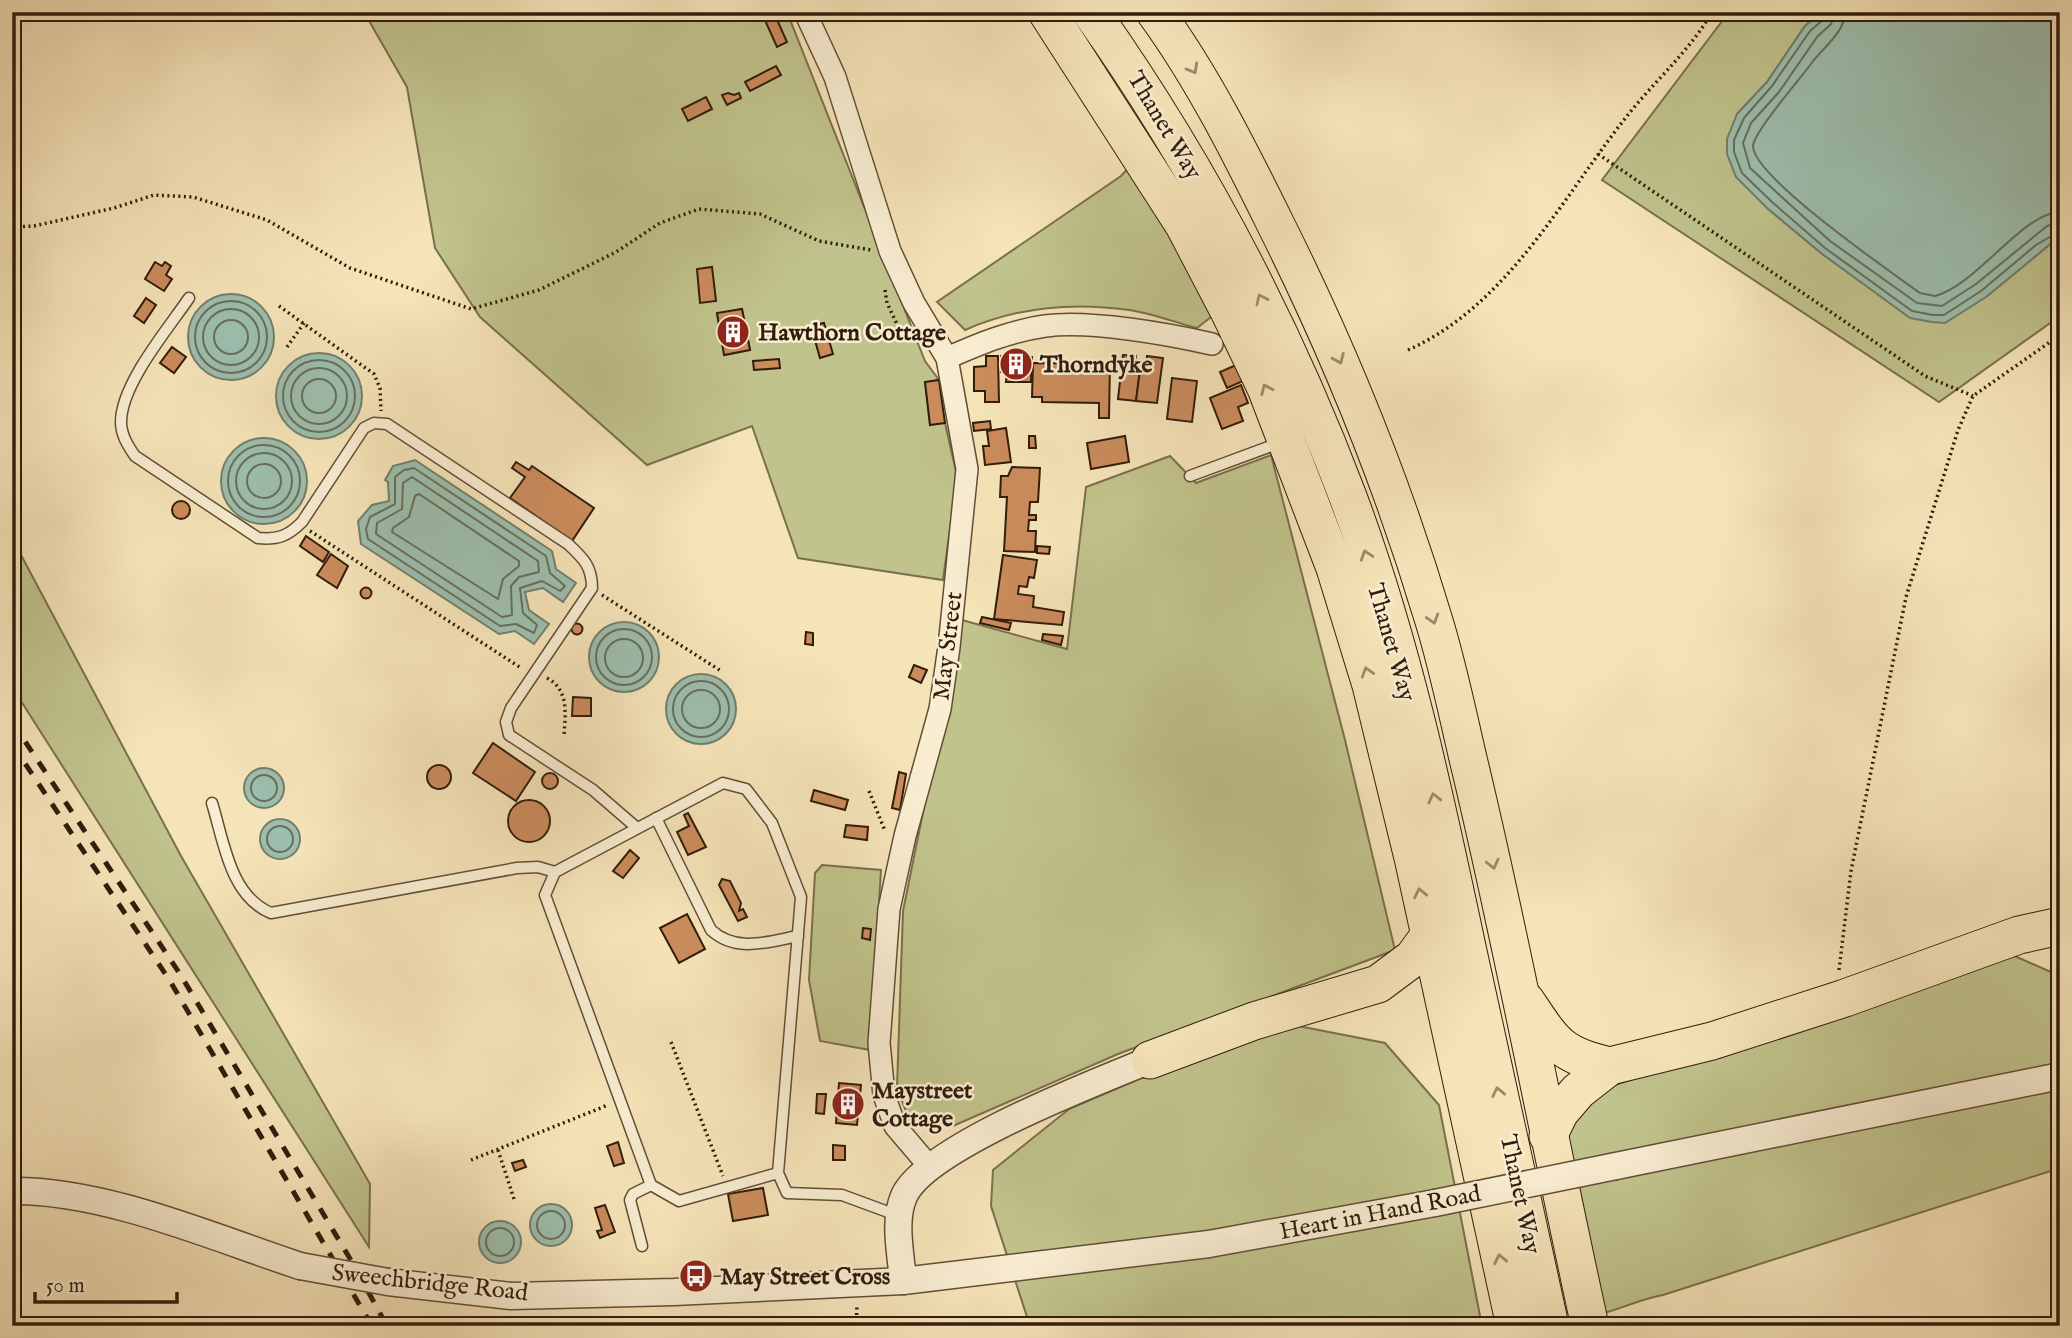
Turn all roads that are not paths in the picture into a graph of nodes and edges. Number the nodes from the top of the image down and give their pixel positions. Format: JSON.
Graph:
{"nodes":[{"id":1,"x":805,"y":12,"type":"edge"},
{"id":2,"x":1046,"y":12,"type":"edge"},
{"id":3,"x":1091,"y":12,"type":"edge"},
{"id":4,"x":1155,"y":12,"type":"edge"},
{"id":5,"x":189,"y":298,"type":"dead end"},
{"id":6,"x":1212,"y":344,"type":"dead end"},
{"id":7,"x":947,"y":358,"type":"junction"},
{"id":8,"x":1287,"y":440,"type":"junction"},
{"id":9,"x":1189,"y":476,"type":"dead end"},
{"id":10,"x":212,"y":803,"type":"dead end"},
{"id":11,"x":656,"y":818,"type":"junction"},
{"id":12,"x":637,"y":828,"type":"junction"},
{"id":13,"x":555,"y":872,"type":"junction"},
{"id":14,"x":2060,"y":926,"type":"edge"},
{"id":15,"x":798,"y":936,"type":"junction"},
{"id":16,"x":1429,"y":936,"type":"junction"},
{"id":17,"x":1378,"y":984,"type":"junction"},
{"id":18,"x":1520,"y":992,"type":"junction"},
{"id":19,"x":1445,"y":1008,"type":"junction"},
{"id":20,"x":1150,"y":1060,"type":"joint"},
{"id":21,"x":1610,"y":1066,"type":"junction"},
{"id":22,"x":2060,"y":1076,"type":"edge"},
{"id":23,"x":1548,"y":1136,"type":"junction"},
{"id":24,"x":929,"y":1166,"type":"junction"},
{"id":25,"x":778,"y":1174,"type":"junction"},
{"id":26,"x":652,"y":1185,"type":"junction"},
{"id":27,"x":12,"y":1191,"type":"edge"},
{"id":28,"x":899,"y":1216,"type":"junction"},
{"id":29,"x":642,"y":1246,"type":"dead end"},
{"id":30,"x":903,"y":1281,"type":"junction"},
{"id":31,"x":859,"y":1283,"type":"joint"},
{"id":32,"x":1515,"y":1326,"type":"edge"},
{"id":33,"x":1550,"y":1326,"type":"edge"},
{"id":34,"x":1590,"y":1326,"type":"edge"}],
"edges":[{"from":1,"to":7,"type":"street","name":"May Street"},
{"from":8,"to":2,"type":"highway","one_way":true},
{"from":33,"to":3,"type":"highway","name":"Thanet Way","one_way":true},
{"from":4,"to":18,"type":"highway","name":"Thanet Way","one_way":true},
{"from":5,"to":12,"type":"lane"},
{"from":6,"to":7,"type":"street"},
{"from":7,"to":24,"type":"street","name":"May Street"},
{"from":8,"to":9,"type":"lane"},
{"from":16,"to":8,"type":"highway","one_way":true},
{"from":10,"to":13,"type":"lane"},
{"from":11,"to":12,"type":"lane"},
{"from":11,"to":15,"type":"lane"},
{"from":11,"to":15,"type":"lane"},
{"from":12,"to":13,"type":"lane"},
{"from":13,"to":26,"type":"lane"},
{"from":14,"to":21,"type":"highway"},
{"from":15,"to":25,"type":"lane"},
{"from":16,"to":17,"type":"highway"},
{"from":16,"to":19,"type":"highway"},
{"from":17,"to":19,"type":"highway"},
{"from":17,"to":20,"type":"highway"},
{"from":18,"to":21,"type":"highway"},
{"from":18,"to":23,"type":"highway","name":"Thanet Way"},
{"from":32,"to":19,"type":"highway","one_way":true},
{"from":20,"to":24,"type":"street"},
{"from":21,"to":23,"type":"highway"},
{"from":22,"to":30,"type":"street","name":"Heart in Hand Road","bridge":true},
{"from":23,"to":34,"type":"highway","name":"Thanet Way"},
{"from":24,"to":28,"type":"street"},
{"from":25,"to":26,"type":"lane"},
{"from":25,"to":28,"type":"lane"},
{"from":26,"to":29,"type":"lane"},
{"from":27,"to":31,"type":"street","name":"Sweechbridge Road","bridge":true},
{"from":28,"to":30,"type":"street"},
{"from":30,"to":31,"type":"street","name":"Heart in Hand Road"}]}
